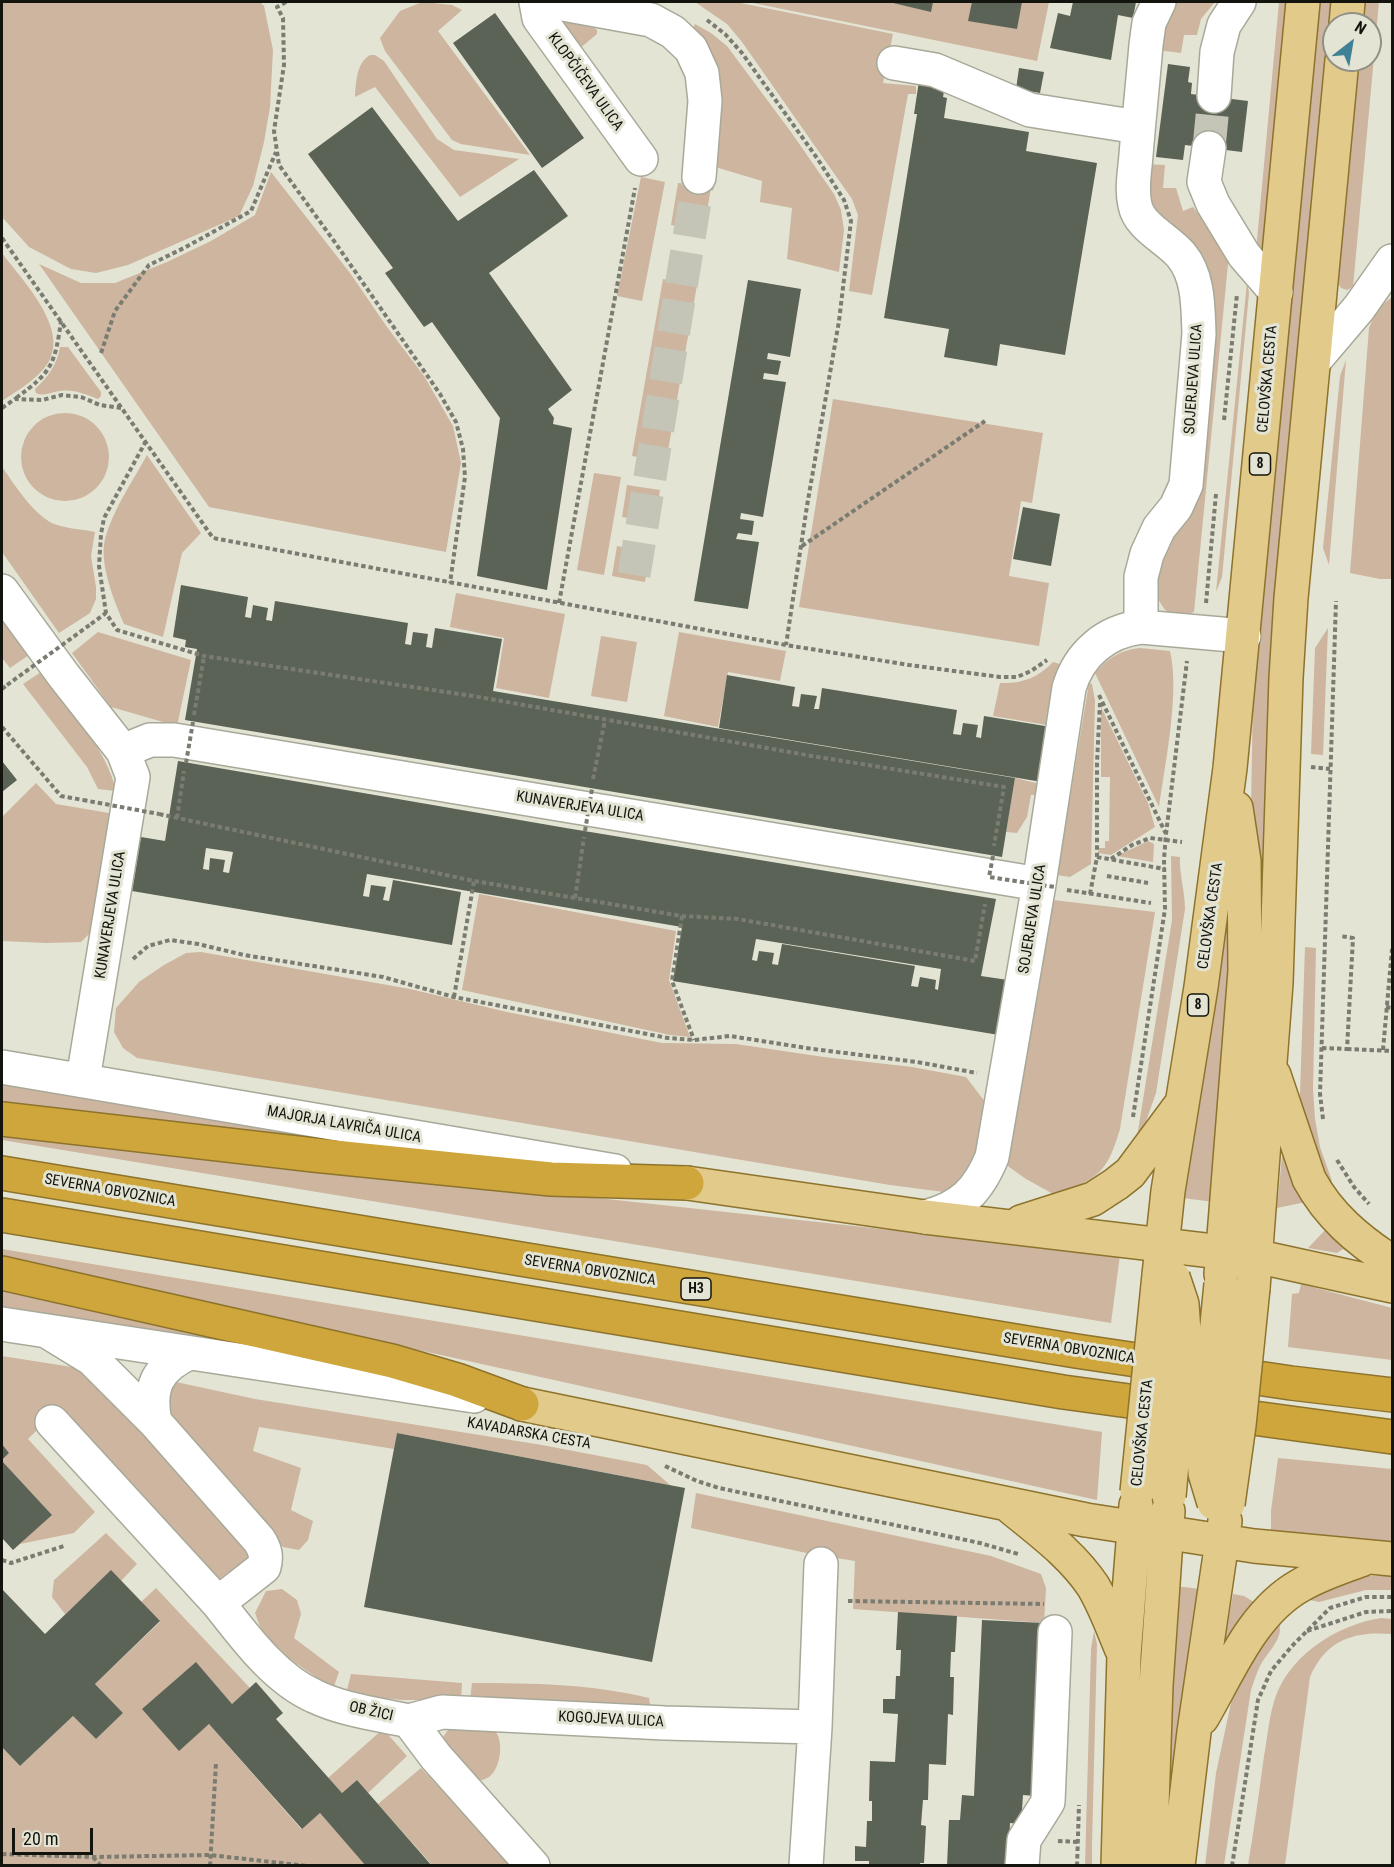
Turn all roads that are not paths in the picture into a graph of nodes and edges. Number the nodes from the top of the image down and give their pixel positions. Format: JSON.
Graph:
{"nodes":[{"id":1,"x":536,"y":2,"type":"edge"},
{"id":2,"x":552,"y":2,"type":"edge"},
{"id":3,"x":1159,"y":2,"type":"edge"},
{"id":4,"x":1239,"y":2,"type":"edge"},
{"id":5,"x":1303,"y":2,"type":"edge"},
{"id":6,"x":894,"y":63,"type":"dead end"},
{"id":7,"x":1341,"y":72,"type":"edge"},
{"id":8,"x":1214,"y":96,"type":"tunnel mouth"},
{"id":9,"x":1138,"y":127,"type":"junction"},
{"id":10,"x":1209,"y":148,"type":"tunnel mouth"},
{"id":11,"x":641,"y":159,"type":"road end"},
{"id":12,"x":699,"y":177,"type":"tunnel mouth"},
{"id":13,"x":1392,"y":261,"type":"edge"},
{"id":14,"x":1276,"y":292,"type":"junction"},
{"id":15,"x":1314,"y":361,"type":"junction"},
{"id":16,"x":2,"y":591,"type":"edge"},
{"id":17,"x":1141,"y":627,"type":"junction"},
{"id":18,"x":1244,"y":636,"type":"junction"},
{"id":19,"x":123,"y":751,"type":"junction"},
{"id":20,"x":1230,"y":768,"type":"junction"},
{"id":21,"x":1054,"y":887,"type":"junction"},
{"id":22,"x":1270,"y":1065,"type":"junction"},
{"id":23,"x":2,"y":1067,"type":"edge"},
{"id":24,"x":83,"y":1080,"type":"junction"},
{"id":25,"x":1182,"y":1103,"type":"junction"},
{"id":26,"x":2,"y":1119,"type":"edge"},
{"id":27,"x":2,"y":1173,"type":"edge"},
{"id":28,"x":687,"y":1183,"type":"junction"},
{"id":29,"x":2,"y":1215,"type":"edge"},
{"id":30,"x":925,"y":1217,"type":"junction"},
{"id":31,"x":1009,"y":1225,"type":"junction"},
{"id":32,"x":1239,"y":1254,"type":"junction"},
{"id":33,"x":1159,"y":1259,"type":"junction"},
{"id":34,"x":1392,"y":1262,"type":"edge"},
{"id":35,"x":2,"y":1273,"type":"edge"},
{"id":36,"x":1392,"y":1286,"type":"edge"},
{"id":37,"x":2,"y":1324,"type":"edge"},
{"id":38,"x":48,"y":1332,"type":"junction"},
{"id":39,"x":189,"y":1353,"type":"junction"},
{"id":40,"x":1392,"y":1395,"type":"edge"},
{"id":41,"x":522,"y":1404,"type":"junction"},
{"id":42,"x":52,"y":1422,"type":"dead end"},
{"id":43,"x":156,"y":1422,"type":"junction"},
{"id":44,"x":1392,"y":1437,"type":"edge"},
{"id":45,"x":1004,"y":1502,"type":"junction"},
{"id":46,"x":1222,"y":1517,"type":"junction"},
{"id":47,"x":1134,"y":1527,"type":"junction"},
{"id":48,"x":1167,"y":1533,"type":"junction"},
{"id":49,"x":1380,"y":1558,"type":"edge"},
{"id":50,"x":821,"y":1564,"type":"dead end"},
{"id":51,"x":218,"y":1603,"type":"junction"},
{"id":52,"x":1050,"y":1618,"type":"road end"},
{"id":53,"x":1124,"y":1655,"type":"junction"},
{"id":54,"x":409,"y":1721,"type":"junction"},
{"id":55,"x":815,"y":1727,"type":"junction"},
{"id":56,"x":1194,"y":1732,"type":"junction"},
{"id":57,"x":533,"y":1866,"type":"edge"},
{"id":58,"x":806,"y":1866,"type":"edge"},
{"id":59,"x":1022,"y":1866,"type":"edge"},
{"id":60,"x":1118,"y":1866,"type":"edge"},
{"id":61,"x":1150,"y":1866,"type":"edge"},
{"id":62,"x":1178,"y":1866,"type":"edge"}],
"edges":[{"from":1,"to":11,"type":"street","name":"KLOPČIČEVA ULICA"},
{"from":2,"to":12,"type":"street"},
{"from":3,"to":9,"type":"street","name":"SOJERJEVA ULICA"},
{"from":4,"to":8,"type":"street"},
{"from":5,"to":14,"type":"main road","name":"CELOVŠKA CESTA","number":"8"},
{"from":6,"to":9,"type":"street"},
{"from":7,"to":15,"type":"main road"},
{"from":9,"to":17,"type":"street","name":"SOJERJEVA ULICA"},
{"from":10,"to":14,"type":"street"},
{"from":13,"to":15,"type":"street"},
{"from":14,"to":18,"type":"main road","name":"CELOVŠKA CESTA","number":"8"},
{"from":15,"to":22,"type":"main road"},
{"from":16,"to":19,"type":"street","name":"KUNAVERJEVA ULICA"},
{"from":17,"to":18,"type":"street","name":"SOJERJEVA ULICA"},
{"from":17,"to":21,"type":"street","name":"SOJERJEVA ULICA"},
{"from":18,"to":20,"type":"main road","name":"CELOVŠKA CESTA","number":"8"},
{"from":19,"to":21,"type":"street","name":"KUNAVERJEVA ULICA"},
{"from":19,"to":24,"type":"street","name":"KUNAVERJEVA ULICA"},
{"from":20,"to":25,"type":"main road","name":"CELOVŠKA CESTA","number":"8"},
{"from":20,"to":32,"type":"main road"},
{"from":21,"to":30,"type":"street","name":"SOJERJEVA ULICA"},
{"from":22,"to":32,"type":"main road"},
{"from":22,"to":34,"type":"main road"},
{"from":23,"to":24,"type":"street","name":"MAJORJA LAVRIČA ULICA"},
{"from":24,"to":28,"type":"street","name":"MAJORJA LAVRIČA ULICA"},
{"from":25,"to":31,"type":"main road"},
{"from":25,"to":33,"type":"main road","name":"CELOVŠKA CESTA","number":"8"},
{"from":26,"to":28,"type":"highway"},
{"from":27,"to":40,"type":"highway","name":"SEVERNA OBVOZNICA","number":"H3"},
{"from":28,"to":30,"type":"main road"},
{"from":29,"to":44,"type":"highway"},
{"from":30,"to":31,"type":"main road"},
{"from":31,"to":33,"type":"main road"},
{"from":32,"to":33,"type":"main road"},
{"from":32,"to":36,"type":"main road"},
{"from":32,"to":46,"type":"main road","bridge":true},
{"from":32,"to":46,"type":"main road","bridge":true},
{"from":33,"to":47,"type":"main road","name":"CELOVŠKA CESTA","bridge":true},
{"from":33,"to":48,"type":"main road","bridge":true},
{"from":35,"to":41,"type":"highway"},
{"from":37,"to":38,"type":"street","name":"KAVADARSKA CESTA"},
{"from":38,"to":39,"type":"street","name":"KAVADARSKA CESTA"},
{"from":38,"to":43,"type":"street"},
{"from":39,"to":41,"type":"street","name":"KAVADARSKA CESTA"},
{"from":39,"to":43,"type":"street"},
{"from":41,"to":45,"type":"main road"},
{"from":42,"to":51,"type":"street","name":"OB ŽICI"},
{"from":43,"to":51,"type":"street"},
{"from":45,"to":47,"type":"main road"},
{"from":45,"to":53,"type":"main road"},
{"from":46,"to":48,"type":"main road"},
{"from":46,"to":49,"type":"main road"},
{"from":46,"to":56,"type":"main road"},
{"from":47,"to":48,"type":"main road"},
{"from":47,"to":53,"type":"main road","name":"CELOVŠKA CESTA"},
{"from":48,"to":61,"type":"main road"},
{"from":49,"to":56,"type":"main road"},
{"from":50,"to":55,"type":"street"},
{"from":51,"to":54,"type":"street","name":"OB ŽICI"},
{"from":52,"to":59,"type":"street"},
{"from":53,"to":60,"type":"main road","name":"CELOVŠKA CESTA"},
{"from":54,"to":55,"type":"street","name":"KOGOJEVA ULICA"},
{"from":54,"to":57,"type":"street","name":"OB ŽICI"},
{"from":55,"to":58,"type":"street"},
{"from":56,"to":62,"type":"main road"}]}
